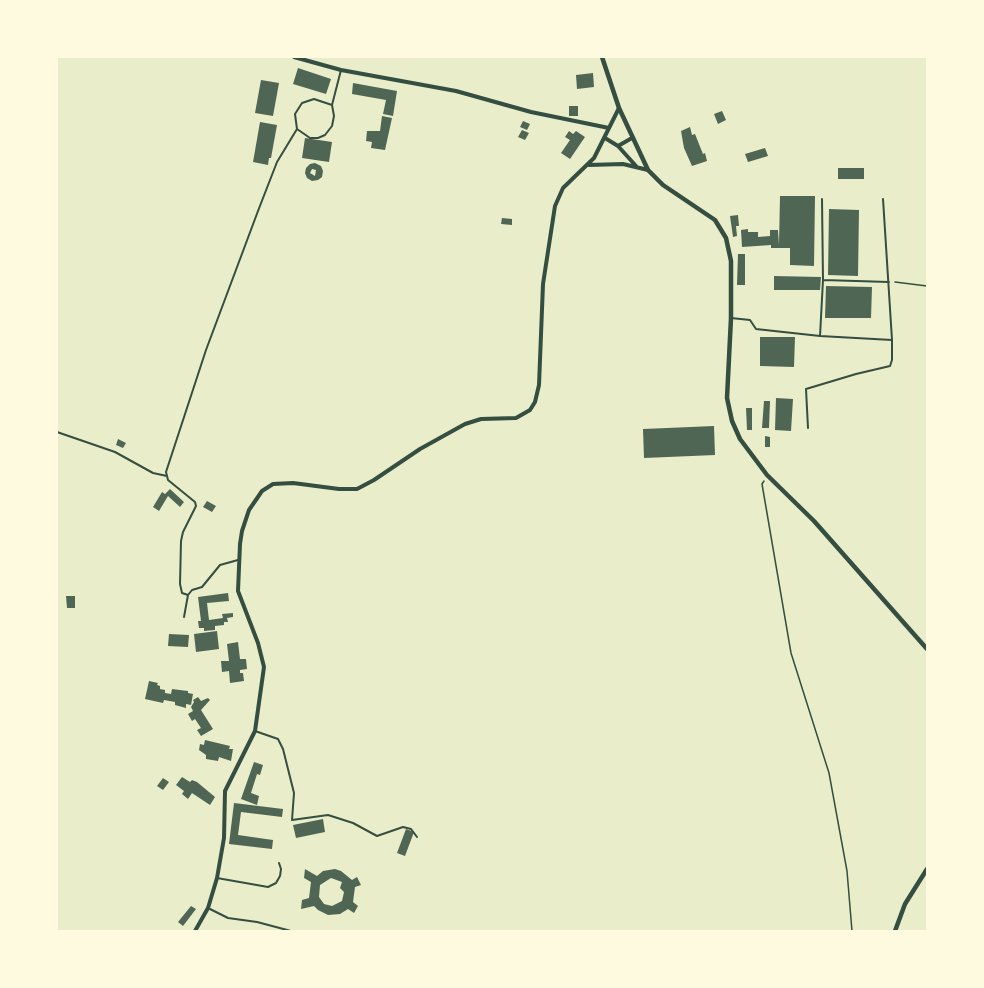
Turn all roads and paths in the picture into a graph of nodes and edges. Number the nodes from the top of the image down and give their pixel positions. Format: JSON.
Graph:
{"nodes":[{"id":1,"x":294,"y":57,"type":"edge"},
{"id":2,"x":602,"y":57,"type":"edge"},
{"id":3,"x":341,"y":70,"type":"junction"},
{"id":4,"x":332,"y":105,"type":"junction"},
{"id":5,"x":619,"y":108,"type":"junction"},
{"id":6,"x":609,"y":128,"type":"junction"},
{"id":7,"x":297,"y":129,"type":"junction"},
{"id":8,"x":605,"y":138,"type":"junction"},
{"id":9,"x":632,"y":138,"type":"junction"},
{"id":10,"x":618,"y":146,"type":"junction"},
{"id":11,"x":588,"y":165,"type":"junction"},
{"id":12,"x":637,"y":166,"type":"junction"},
{"id":13,"x":648,"y":170,"type":"junction"},
{"id":14,"x":822,"y":199,"type":"dead end"},
{"id":15,"x":883,"y":199,"type":"dead end"},
{"id":16,"x":823,"y":280,"type":"junction"},
{"id":17,"x":890,"y":282,"type":"junction"},
{"id":18,"x":927,"y":286,"type":"edge"},
{"id":19,"x":731,"y":318,"type":"junction"},
{"id":20,"x":820,"y":336,"type":"junction"},
{"id":21,"x":892,"y":340,"type":"junction"},
{"id":22,"x":808,"y":428,"type":"dead end"},
{"id":23,"x":57,"y":432,"type":"edge"},
{"id":24,"x":767,"y":475,"type":"junction"},
{"id":25,"x":167,"y":476,"type":"junction"},
{"id":26,"x":238,"y":560,"type":"junction"},
{"id":27,"x":188,"y":595,"type":"junction"},
{"id":28,"x":184,"y":617,"type":"dead end"},
{"id":29,"x":927,"y":649,"type":"edge"},
{"id":30,"x":255,"y":731,"type":"junction"},
{"id":31,"x":417,"y":837,"type":"dead end"},
{"id":32,"x":279,"y":863,"type":"dead end"},
{"id":33,"x":927,"y":869,"type":"edge"},
{"id":34,"x":217,"y":878,"type":"junction"},
{"id":35,"x":208,"y":908,"type":"junction"},
{"id":36,"x":195,"y":931,"type":"edge"},
{"id":37,"x":291,"y":931,"type":"edge"},
{"id":38,"x":852,"y":931,"type":"edge"},
{"id":39,"x":895,"y":931,"type":"edge"}],
"edges":[{"from":1,"to":3,"type":"street"},
{"from":2,"to":5,"type":"street"},
{"from":3,"to":4,"type":"lane"},
{"from":3,"to":6,"type":"street"},
{"from":4,"to":7,"type":"lane"},
{"from":4,"to":7,"type":"lane"},
{"from":5,"to":6,"type":"street"},
{"from":5,"to":9,"type":"street"},
{"from":6,"to":8,"type":"street"},
{"from":7,"to":25,"type":"lane"},
{"from":8,"to":10,"type":"street"},
{"from":8,"to":11,"type":"street"},
{"from":9,"to":10,"type":"street"},
{"from":9,"to":13,"type":"street"},
{"from":10,"to":12,"type":"street"},
{"from":11,"to":12,"type":"street"},
{"from":11,"to":26,"type":"street"},
{"from":12,"to":13,"type":"street"},
{"from":13,"to":19,"type":"street"},
{"from":14,"to":16,"type":"lane"},
{"from":15,"to":17,"type":"lane"},
{"from":16,"to":17,"type":"lane"},
{"from":16,"to":20,"type":"lane"},
{"from":17,"to":18,"type":"path"},
{"from":17,"to":21,"type":"lane"},
{"from":19,"to":20,"type":"lane"},
{"from":19,"to":24,"type":"street"},
{"from":20,"to":21,"type":"lane"},
{"from":21,"to":22,"type":"lane"},
{"from":23,"to":25,"type":"lane"},
{"from":24,"to":29,"type":"street"},
{"from":24,"to":38,"type":"path"},
{"from":25,"to":27,"type":"lane"},
{"from":26,"to":27,"type":"lane"},
{"from":26,"to":30,"type":"street"},
{"from":27,"to":28,"type":"lane"},
{"from":30,"to":31,"type":"lane"},
{"from":30,"to":34,"type":"street"},
{"from":32,"to":34,"type":"lane"},
{"from":33,"to":39,"type":"street"},
{"from":34,"to":35,"type":"street"},
{"from":35,"to":36,"type":"street"},
{"from":35,"to":37,"type":"lane"}]}
